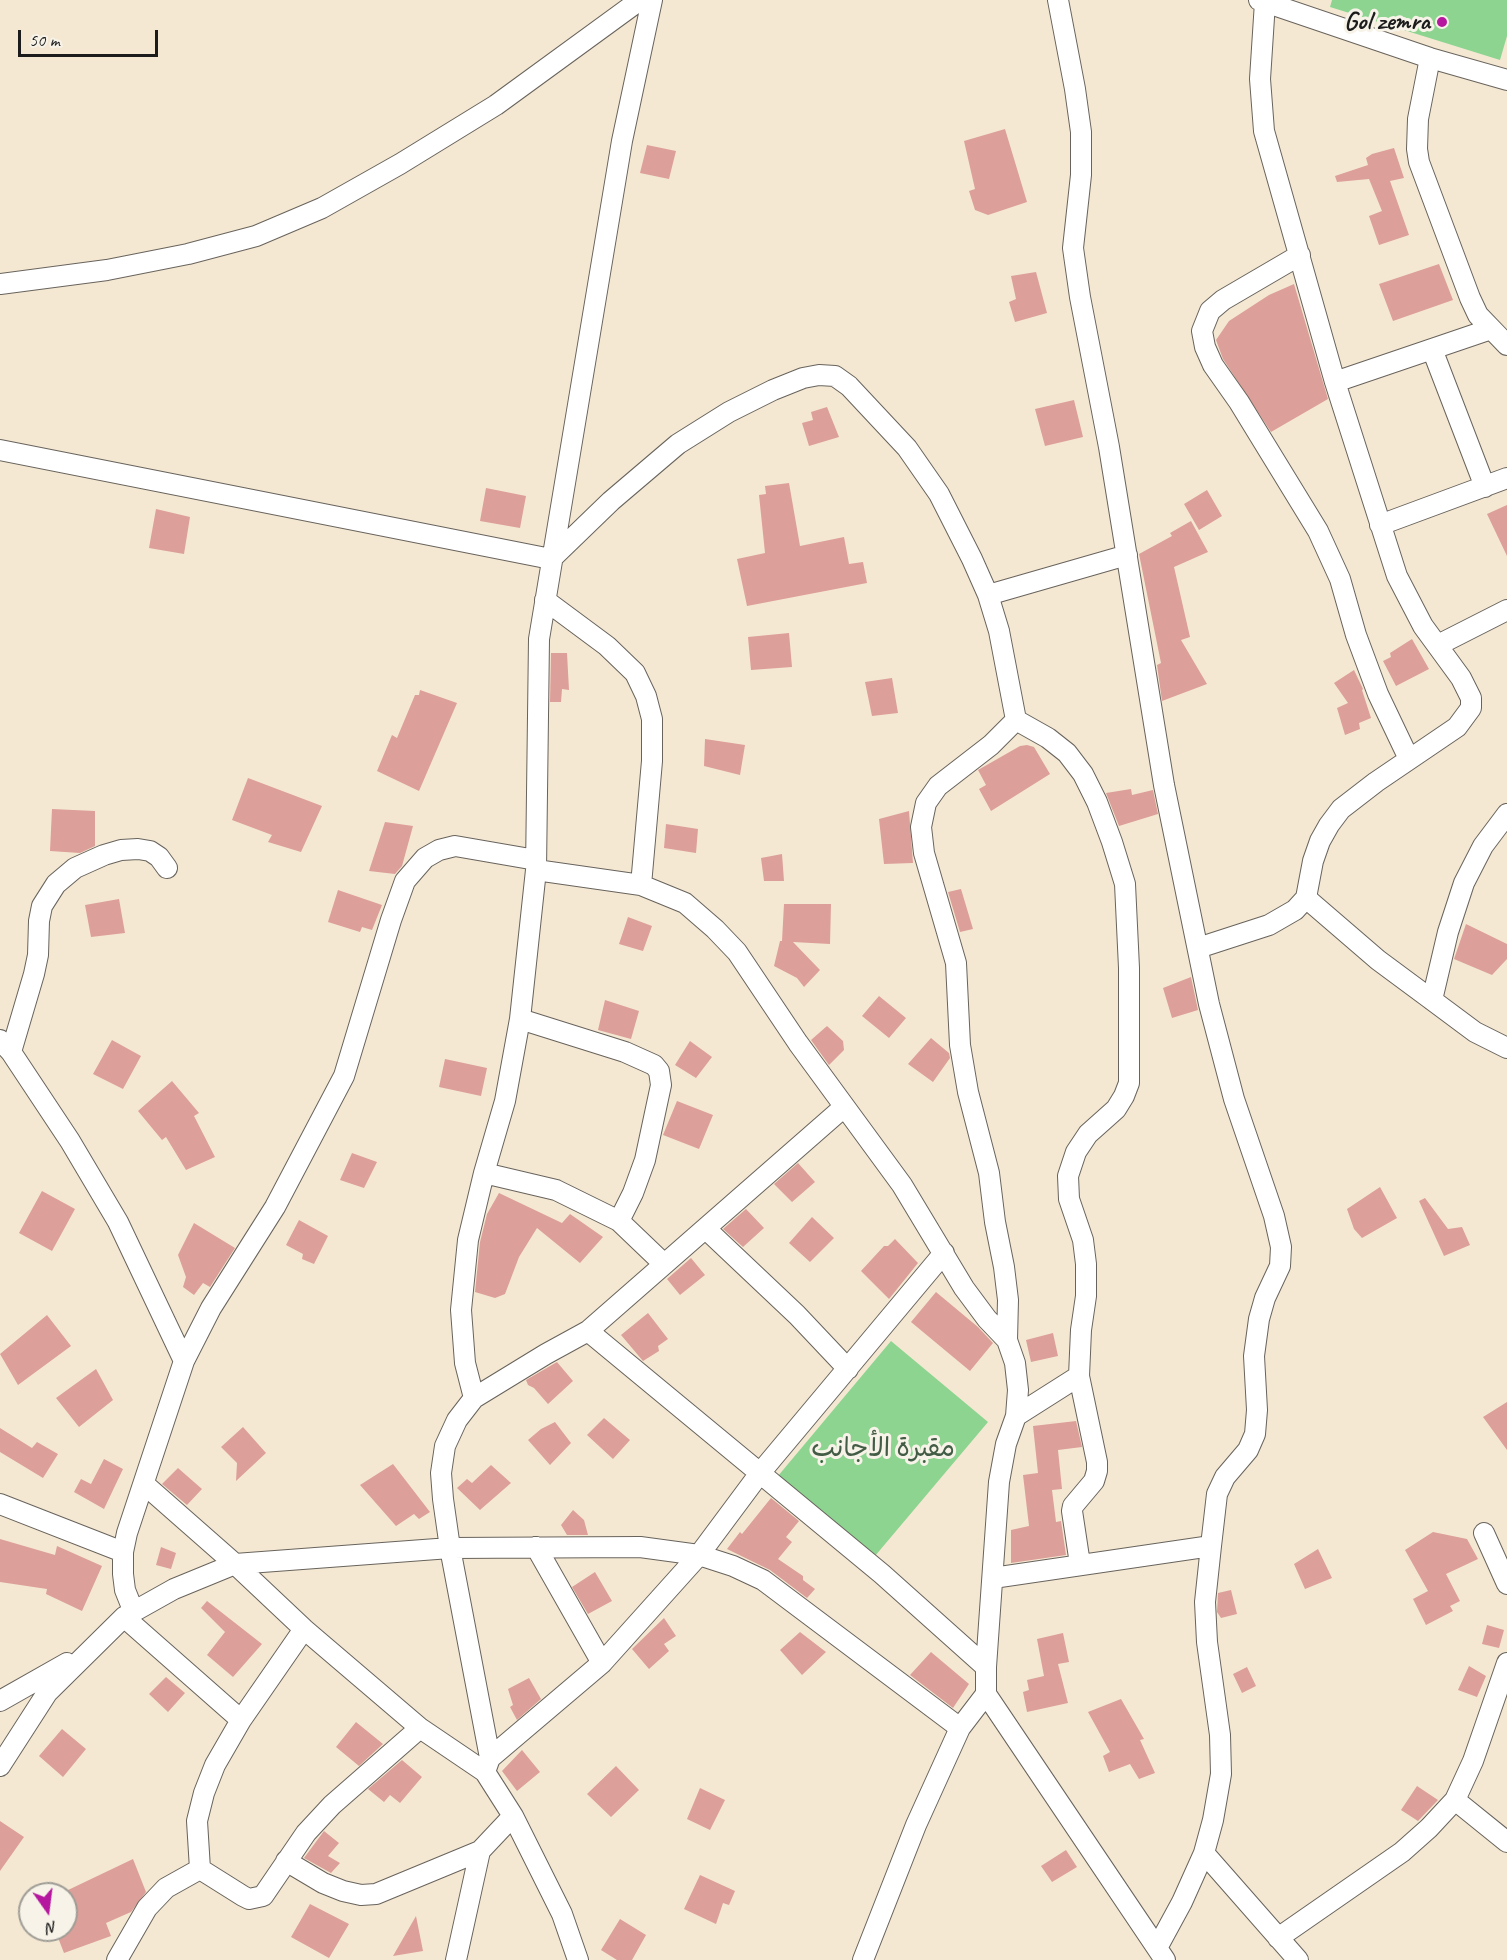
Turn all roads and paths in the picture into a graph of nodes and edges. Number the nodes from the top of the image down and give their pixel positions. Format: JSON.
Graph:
{"nodes":[{"id":1,"x":640,"y":0,"type":"edge"},
{"id":2,"x":652,"y":0,"type":"edge"},
{"id":3,"x":1058,"y":0,"type":"edge"},
{"id":4,"x":1262,"y":1,"type":"edge"},
{"id":5,"x":1431,"y":58,"type":"junction"},
{"id":6,"x":1507,"y":80,"type":"edge"},
{"id":7,"x":1299,"y":255,"type":"junction"},
{"id":8,"x":0,"y":284,"type":"edge"},
{"id":9,"x":1491,"y":329,"type":"junction"},
{"id":10,"x":1507,"y":345,"type":"edge"},
{"id":11,"x":1432,"y":349,"type":"junction"},
{"id":12,"x":1335,"y":382,"type":"junction"},
{"id":13,"x":0,"y":450,"type":"edge"},
{"id":14,"x":1507,"y":478,"type":"edge"},
{"id":15,"x":1485,"y":487,"type":"junction"},
{"id":16,"x":1380,"y":525,"type":"junction"},
{"id":17,"x":1127,"y":555,"type":"junction"},
{"id":18,"x":550,"y":559,"type":"junction"},
{"id":19,"x":988,"y":595,"type":"junction"},
{"id":20,"x":545,"y":600,"type":"junction"},
{"id":21,"x":1507,"y":610,"type":"edge"},
{"id":22,"x":1438,"y":645,"type":"junction"},
{"id":23,"x":1017,"y":720,"type":"junction"},
{"id":24,"x":1409,"y":759,"type":"junction"},
{"id":25,"x":1507,"y":814,"type":"edge"},
{"id":26,"x":536,"y":865,"type":"junction"},
{"id":27,"x":167,"y":868,"type":"dead end"},
{"id":28,"x":641,"y":885,"type":"junction"},
{"id":29,"x":1305,"y":898,"type":"junction"},
{"id":30,"x":1198,"y":948,"type":"junction"},
{"id":31,"x":1432,"y":1000,"type":"junction"},
{"id":32,"x":520,"y":1019,"type":"junction"},
{"id":33,"x":5,"y":1046,"type":"edge"},
{"id":34,"x":1507,"y":1048,"type":"edge"},
{"id":35,"x":844,"y":1107,"type":"junction"},
{"id":36,"x":484,"y":1173,"type":"junction"},
{"id":37,"x":619,"y":1221,"type":"junction"},
{"id":38,"x":706,"y":1229,"type":"junction"},
{"id":39,"x":944,"y":1253,"type":"junction"},
{"id":40,"x":664,"y":1264,"type":"junction"},
{"id":41,"x":588,"y":1330,"type":"junction"},
{"id":42,"x":1007,"y":1340,"type":"junction"},
{"id":43,"x":184,"y":1361,"type":"junction"},
{"id":44,"x":848,"y":1368,"type":"junction"},
{"id":45,"x":1079,"y":1376,"type":"junction"},
{"id":46,"x":474,"y":1398,"type":"junction"},
{"id":47,"x":1016,"y":1416,"type":"junction"},
{"id":48,"x":760,"y":1473,"type":"junction"},
{"id":49,"x":144,"y":1484,"type":"junction"},
{"id":50,"x":0,"y":1504,"type":"edge"},
{"id":51,"x":1484,"y":1533,"type":"dead end"},
{"id":52,"x":1211,"y":1546,"type":"junction"},
{"id":53,"x":536,"y":1547,"type":"junction"},
{"id":54,"x":450,"y":1548,"type":"junction"},
{"id":55,"x":123,"y":1552,"type":"junction"},
{"id":56,"x":699,"y":1555,"type":"junction"},
{"id":57,"x":235,"y":1564,"type":"junction"},
{"id":58,"x":1080,"y":1564,"type":"junction"},
{"id":59,"x":993,"y":1578,"type":"junction"},
{"id":60,"x":1507,"y":1584,"type":"edge"},
{"id":61,"x":129,"y":1613,"type":"junction"},
{"id":62,"x":304,"y":1629,"type":"junction"},
{"id":63,"x":88,"y":1652,"type":"junction"},
{"id":64,"x":602,"y":1663,"type":"junction"},
{"id":65,"x":1507,"y":1663,"type":"edge"},
{"id":66,"x":986,"y":1667,"type":"junction"},
{"id":67,"x":986,"y":1694,"type":"junction"},
{"id":68,"x":0,"y":1701,"type":"edge"},
{"id":69,"x":241,"y":1720,"type":"junction"},
{"id":70,"x":420,"y":1728,"type":"junction"},
{"id":71,"x":960,"y":1728,"type":"junction"},
{"id":72,"x":487,"y":1765,"type":"junction"},
{"id":73,"x":0,"y":1766,"type":"edge"},
{"id":74,"x":1455,"y":1800,"type":"junction"},
{"id":75,"x":513,"y":1816,"type":"junction"},
{"id":76,"x":1507,"y":1842,"type":"edge"},
{"id":77,"x":480,"y":1851,"type":"junction"},
{"id":78,"x":1204,"y":1853,"type":"junction"},
{"id":79,"x":286,"y":1862,"type":"junction"},
{"id":80,"x":200,"y":1869,"type":"junction"},
{"id":81,"x":1278,"y":1938,"type":"junction"},
{"id":82,"x":1161,"y":1954,"type":"edge"},
{"id":83,"x":117,"y":1960,"type":"edge"},
{"id":84,"x":456,"y":1960,"type":"edge"},
{"id":85,"x":578,"y":1960,"type":"edge"},
{"id":86,"x":863,"y":1960,"type":"edge"},
{"id":87,"x":1298,"y":1960,"type":"edge"}],
"edges":[{"from":1,"to":8,"type":"street"},
{"from":2,"to":18,"type":"street"},
{"from":3,"to":17,"type":"street"},
{"from":4,"to":5,"type":"street"},
{"from":4,"to":7,"type":"street"},
{"from":5,"to":6,"type":"street"},
{"from":5,"to":9,"type":"street"},
{"from":7,"to":12,"type":"street"},
{"from":7,"to":24,"type":"street"},
{"from":9,"to":10,"type":"street"},
{"from":9,"to":11,"type":"street"},
{"from":11,"to":12,"type":"street"},
{"from":11,"to":15,"type":"street"},
{"from":12,"to":16,"type":"street"},
{"from":13,"to":18,"type":"street"},
{"from":14,"to":15,"type":"street"},
{"from":15,"to":16,"type":"street"},
{"from":16,"to":22,"type":"street"},
{"from":17,"to":19,"type":"street"},
{"from":17,"to":30,"type":"street"},
{"from":18,"to":19,"type":"street"},
{"from":18,"to":20,"type":"street"},
{"from":19,"to":23,"type":"street"},
{"from":20,"to":26,"type":"street"},
{"from":20,"to":28,"type":"street"},
{"from":21,"to":22,"type":"street"},
{"from":22,"to":24,"type":"street"},
{"from":23,"to":42,"type":"street"},
{"from":23,"to":45,"type":"street"},
{"from":24,"to":29,"type":"street"},
{"from":25,"to":31,"type":"street"},
{"from":26,"to":28,"type":"street"},
{"from":26,"to":32,"type":"street"},
{"from":26,"to":43,"type":"street"},
{"from":27,"to":33,"type":"street"},
{"from":28,"to":35,"type":"street"},
{"from":29,"to":30,"type":"street"},
{"from":29,"to":31,"type":"street"},
{"from":30,"to":52,"type":"street"},
{"from":31,"to":34,"type":"street"},
{"from":32,"to":36,"type":"street"},
{"from":32,"to":37,"type":"street"},
{"from":33,"to":43,"type":"street"},
{"from":35,"to":38,"type":"street"},
{"from":35,"to":39,"type":"street"},
{"from":36,"to":37,"type":"street"},
{"from":36,"to":46,"type":"street"},
{"from":37,"to":40,"type":"street"},
{"from":38,"to":40,"type":"street"},
{"from":38,"to":44,"type":"street"},
{"from":39,"to":42,"type":"street"},
{"from":39,"to":44,"type":"street"},
{"from":40,"to":41,"type":"street"},
{"from":41,"to":46,"type":"street"},
{"from":41,"to":48,"type":"street"},
{"from":42,"to":47,"type":"street"},
{"from":43,"to":49,"type":"street"},
{"from":44,"to":48,"type":"street"},
{"from":45,"to":47,"type":"street"},
{"from":45,"to":58,"type":"street"},
{"from":46,"to":54,"type":"street"},
{"from":47,"to":59,"type":"street"},
{"from":48,"to":56,"type":"street"},
{"from":48,"to":66,"type":"street"},
{"from":49,"to":55,"type":"street"},
{"from":49,"to":57,"type":"street"},
{"from":50,"to":55,"type":"street"},
{"from":51,"to":60,"type":"street"},
{"from":52,"to":58,"type":"street"},
{"from":52,"to":78,"type":"street"},
{"from":53,"to":54,"type":"street"},
{"from":53,"to":56,"type":"street"},
{"from":53,"to":64,"type":"street"},
{"from":54,"to":57,"type":"street"},
{"from":54,"to":72,"type":"street"},
{"from":55,"to":61,"type":"street"},
{"from":56,"to":64,"type":"street"},
{"from":56,"to":71,"type":"street"},
{"from":57,"to":61,"type":"street"},
{"from":57,"to":62,"type":"street"},
{"from":58,"to":59,"type":"street"},
{"from":59,"to":66,"type":"street"},
{"from":61,"to":63,"type":"street"},
{"from":61,"to":69,"type":"street"},
{"from":62,"to":69,"type":"street"},
{"from":62,"to":70,"type":"street"},
{"from":63,"to":68,"type":"street"},
{"from":63,"to":73,"type":"street"},
{"from":64,"to":72,"type":"street"},
{"from":65,"to":74,"type":"street"},
{"from":66,"to":67,"type":"street"},
{"from":67,"to":71,"type":"street"},
{"from":67,"to":82,"type":"street"},
{"from":69,"to":80,"type":"street"},
{"from":70,"to":72,"type":"street"},
{"from":70,"to":79,"type":"street"},
{"from":71,"to":86,"type":"street"},
{"from":72,"to":75,"type":"street"},
{"from":74,"to":76,"type":"street"},
{"from":74,"to":81,"type":"street"},
{"from":75,"to":77,"type":"street"},
{"from":75,"to":85,"type":"street"},
{"from":77,"to":79,"type":"street"},
{"from":77,"to":84,"type":"street"},
{"from":78,"to":81,"type":"street"},
{"from":78,"to":82,"type":"street"},
{"from":79,"to":80,"type":"street"},
{"from":80,"to":83,"type":"street"},
{"from":81,"to":87,"type":"street"}]}
